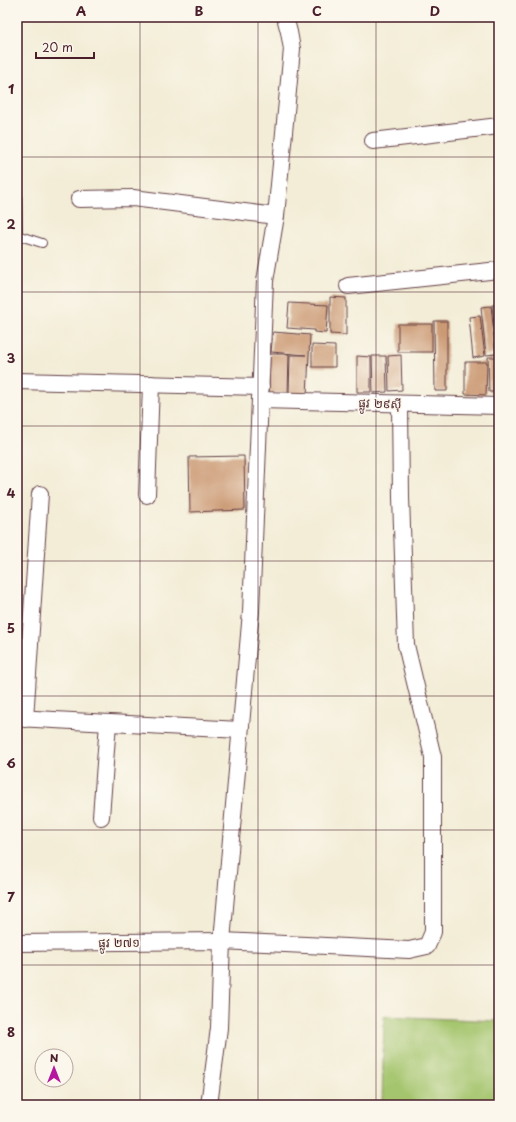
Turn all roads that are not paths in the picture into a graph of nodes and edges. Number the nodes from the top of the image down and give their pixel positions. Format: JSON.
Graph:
{"nodes":[{"id":1,"x":285,"y":17,"type":"edge"},
{"id":2,"x":499,"y":126,"type":"edge"},
{"id":3,"x":373,"y":141,"type":"dead end"},
{"id":4,"x":17,"y":185,"type":"edge"},
{"id":5,"x":79,"y":199,"type":"dead end"},
{"id":6,"x":276,"y":216,"type":"junction"},
{"id":7,"x":17,"y":235,"type":"edge"},
{"id":8,"x":42,"y":243,"type":"dead end"},
{"id":9,"x":499,"y":270,"type":"edge"},
{"id":10,"x":348,"y":286,"type":"dead end"},
{"id":11,"x":17,"y":381,"type":"edge"},
{"id":12,"x":151,"y":384,"type":"junction"},
{"id":13,"x":260,"y":393,"type":"junction"},
{"id":14,"x":400,"y":404,"type":"junction"},
{"id":15,"x":499,"y":406,"type":"edge"},
{"id":16,"x":40,"y":494,"type":"dead end"},
{"id":17,"x":147,"y":495,"type":"dead end"},
{"id":18,"x":21,"y":718,"type":"edge"},
{"id":19,"x":108,"y":723,"type":"junction"},
{"id":20,"x":240,"y":730,"type":"junction"},
{"id":21,"x":100,"y":817,"type":"dead end"},
{"id":22,"x":222,"y":941,"type":"junction"},
{"id":23,"x":17,"y":943,"type":"edge"},
{"id":24,"x":209,"y":1105,"type":"edge"}],
"edges":[{"from":1,"to":6,"type":"street"},
{"from":2,"to":3,"type":"street"},
{"from":4,"to":7,"type":"lane"},
{"from":5,"to":6,"type":"street"},
{"from":6,"to":13,"type":"street"},
{"from":7,"to":8,"type":"lane"},
{"from":9,"to":10,"type":"street"},
{"from":11,"to":12,"type":"street","name":"ផ្លូវ ២៩ស៊ី"},
{"from":12,"to":13,"type":"street","name":"ផ្លូវ ២៩ស៊ី"},
{"from":12,"to":17,"type":"street"},
{"from":13,"to":14,"type":"street","name":"ផ្លូវ ២៩ស៊ី"},
{"from":13,"to":20,"type":"street"},
{"from":14,"to":15,"type":"street","name":"ផ្លូវ ២៩ស៊ី"},
{"from":14,"to":22,"type":"street","name":"ផ្លូវ ២៧១"},
{"from":16,"to":18,"type":"street"},
{"from":18,"to":19,"type":"street"},
{"from":19,"to":20,"type":"street"},
{"from":19,"to":21,"type":"street"},
{"from":20,"to":22,"type":"street"},
{"from":22,"to":23,"type":"street","name":"ផ្លូវ ២៧១"},
{"from":22,"to":24,"type":"street"}]}
